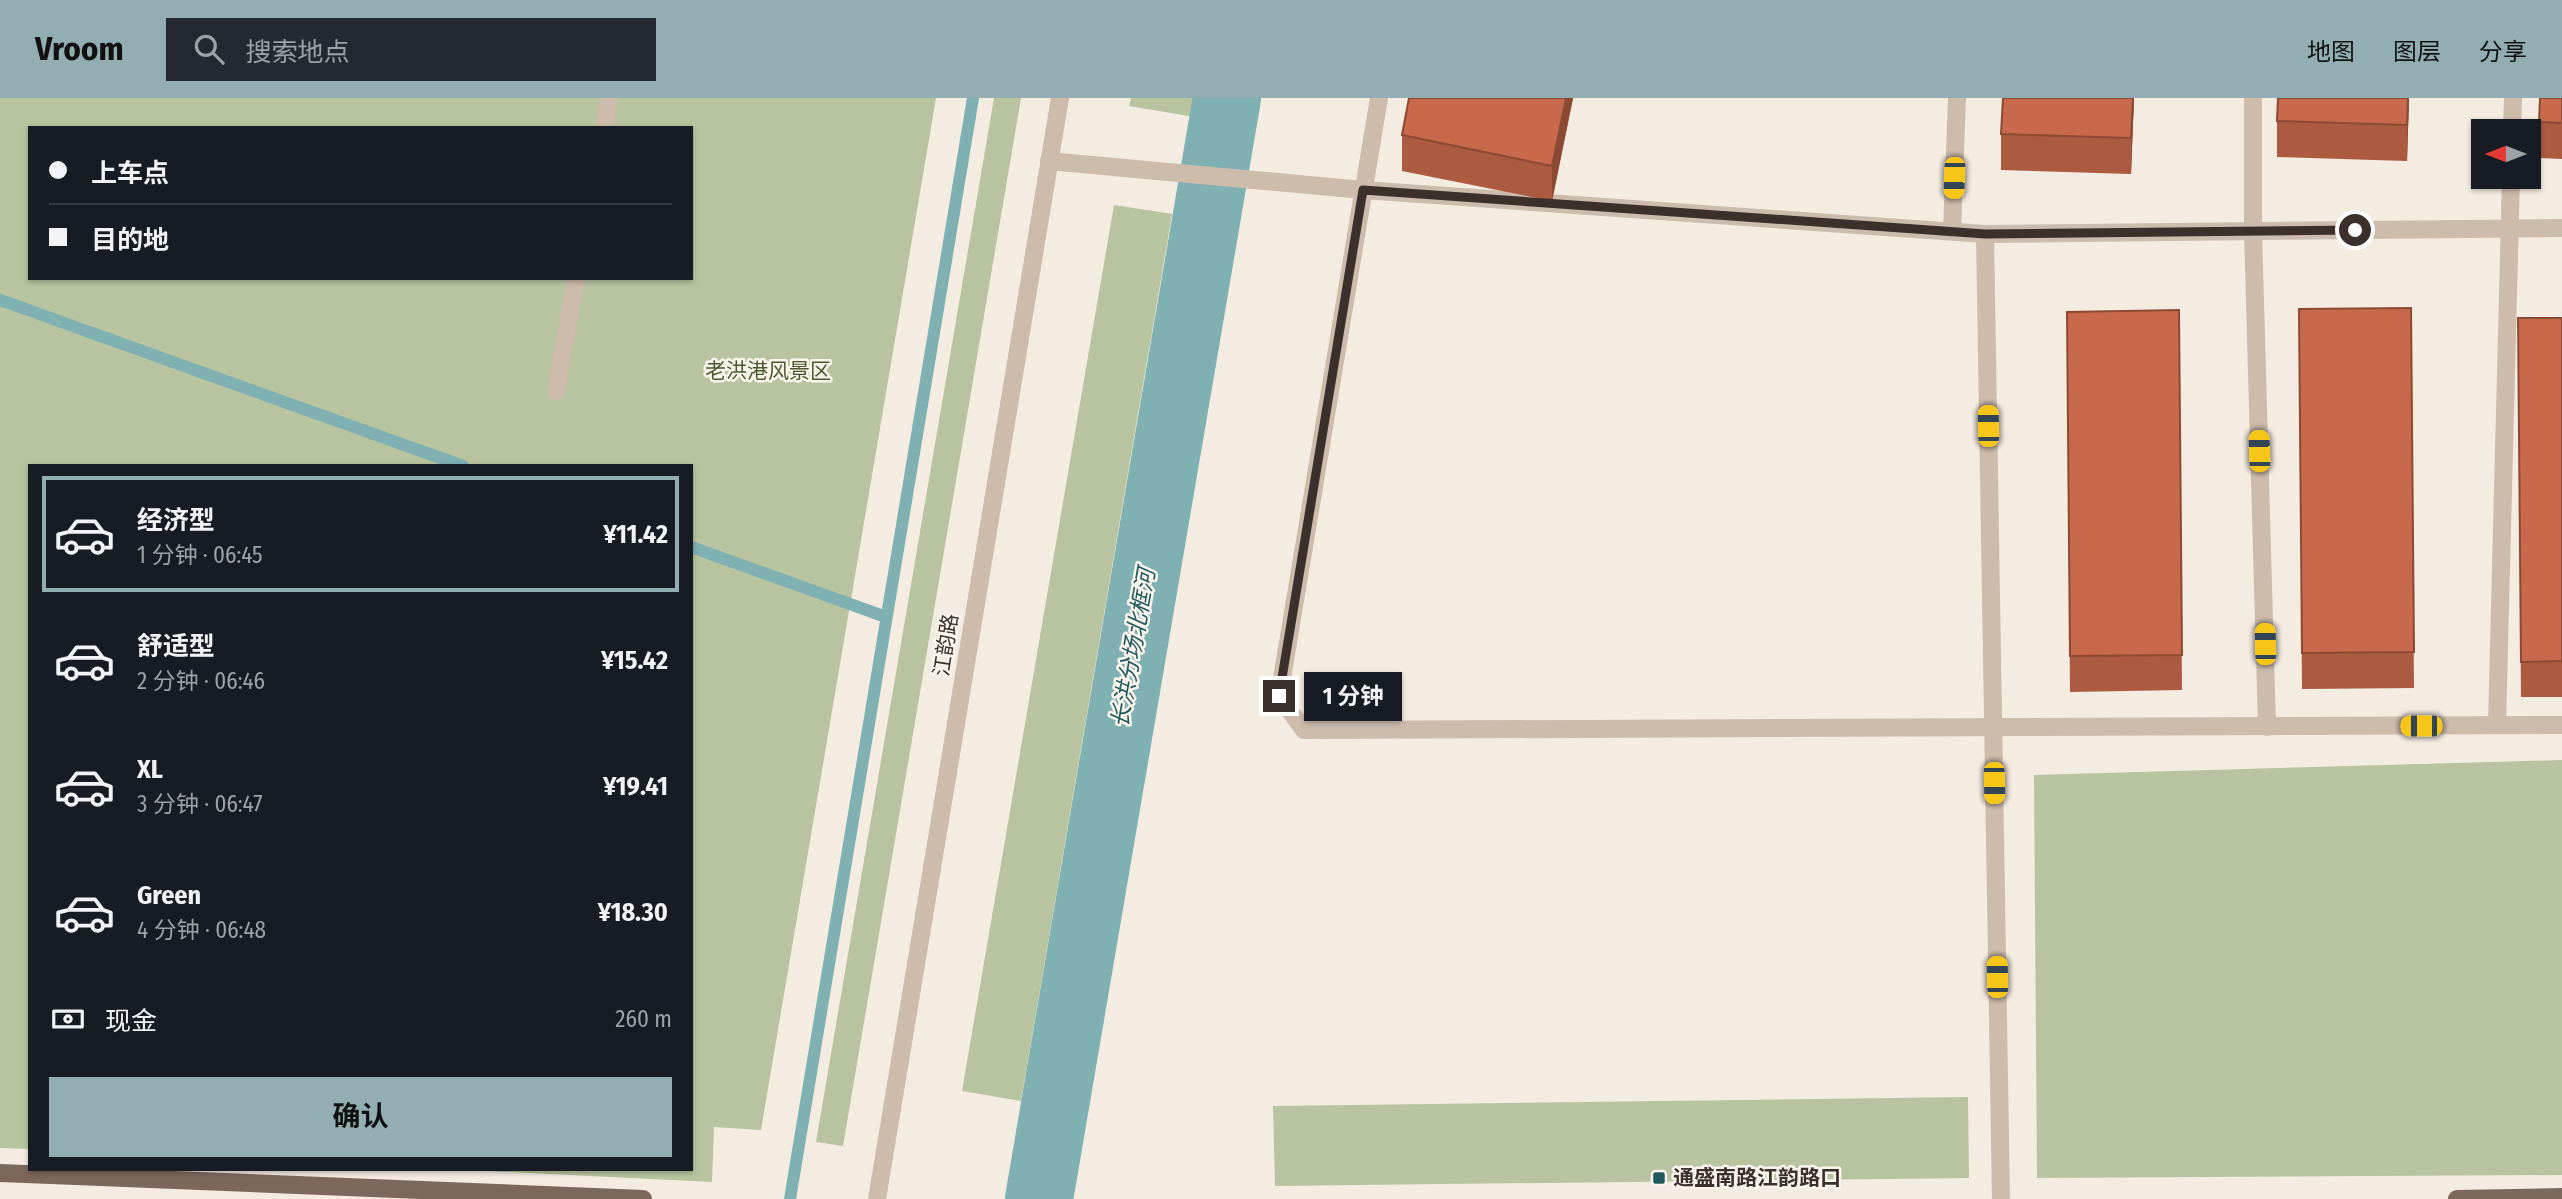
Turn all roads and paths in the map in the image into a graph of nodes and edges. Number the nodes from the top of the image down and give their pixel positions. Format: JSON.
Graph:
{"nodes":[{"id":1,"x":609,"y":98,"type":"edge"},
{"id":2,"x":1060,"y":98,"type":"edge"},
{"id":3,"x":1379,"y":98,"type":"edge"},
{"id":4,"x":1957,"y":98,"type":"edge"},
{"id":5,"x":2253,"y":98,"type":"edge"},
{"id":6,"x":2513,"y":98,"type":"edge"},
{"id":7,"x":2512,"y":119,"type":"edge"},
{"id":8,"x":604,"y":126,"type":"edge"},
{"id":9,"x":1049,"y":160,"type":"junction"},
{"id":10,"x":2511,"y":189,"type":"edge"},
{"id":11,"x":1363,"y":190,"type":"junction"},
{"id":12,"x":2510,"y":228,"type":"junction"},
{"id":13,"x":2562,"y":228,"type":"edge"},
{"id":14,"x":1952,"y":231,"type":"junction"},
{"id":15,"x":2253,"y":231,"type":"junction"},
{"id":16,"x":1985,"y":234,"type":"junction"},
{"id":17,"x":576,"y":280,"type":"edge"},
{"id":18,"x":556,"y":391,"type":"dead end"},
{"id":19,"x":2497,"y":725,"type":"junction"},
{"id":20,"x":2562,"y":725,"type":"edge"},
{"id":21,"x":2267,"y":726,"type":"junction"},
{"id":22,"x":1993,"y":728,"type":"junction"},
{"id":23,"x":0,"y":1173,"type":"edge"},
{"id":24,"x":2562,"y":1197,"type":"edge"},
{"id":25,"x":643,"y":1199,"type":"edge"},
{"id":26,"x":877,"y":1199,"type":"edge"},
{"id":27,"x":2001,"y":1199,"type":"edge"},
{"id":28,"x":2457,"y":1199,"type":"edge"}],
"edges":[{"from":1,"to":8,"type":"street"},
{"from":2,"to":9,"type":"street","name":"江韵路"},
{"from":3,"to":11,"type":"street"},
{"from":4,"to":14,"type":"street"},
{"from":5,"to":15,"type":"street"},
{"from":6,"to":7,"type":"street"},
{"from":9,"to":11,"type":"street"},
{"from":9,"to":26,"type":"street","name":"江韵路"},
{"from":10,"to":12,"type":"street"},
{"from":11,"to":14,"type":"street"},
{"from":11,"to":22,"type":"street"},
{"from":12,"to":13,"type":"street"},
{"from":12,"to":15,"type":"street"},
{"from":12,"to":19,"type":"street"},
{"from":14,"to":16,"type":"street"},
{"from":15,"to":16,"type":"street"},
{"from":15,"to":21,"type":"street"},
{"from":16,"to":22,"type":"street"},
{"from":17,"to":18,"type":"street"},
{"from":19,"to":20,"type":"street"},
{"from":19,"to":21,"type":"street"},
{"from":21,"to":22,"type":"street"},
{"from":22,"to":27,"type":"street"},
{"from":23,"to":25,"type":"main road"},
{"from":24,"to":28,"type":"main road"}]}
